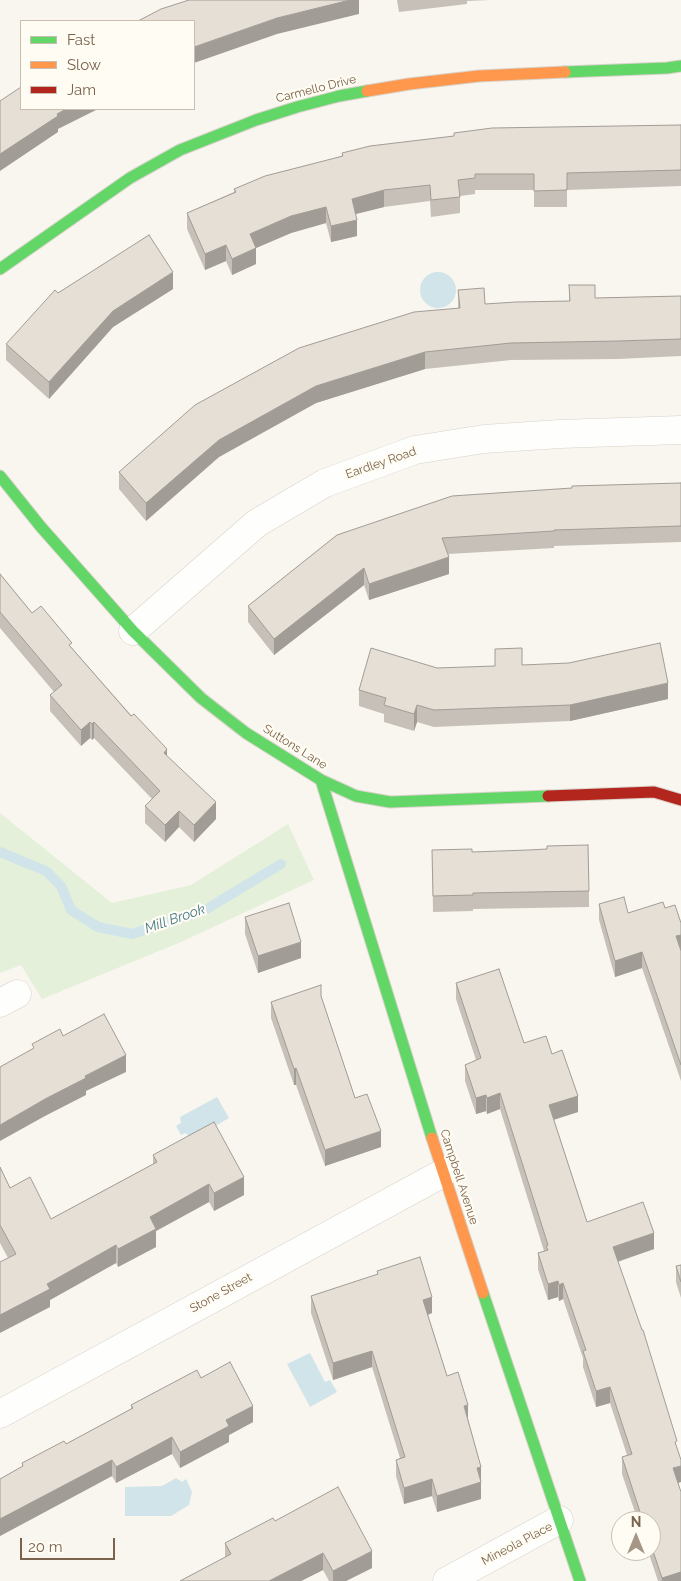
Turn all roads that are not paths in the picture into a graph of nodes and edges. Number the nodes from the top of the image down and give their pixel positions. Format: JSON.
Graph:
{"nodes":[{"id":1,"x":681,"y":66,"type":"edge"},
{"id":2,"x":0,"y":269,"type":"edge"},
{"id":3,"x":681,"y":430,"type":"edge"},
{"id":4,"x":0,"y":476,"type":"edge"},
{"id":5,"x":133,"y":631,"type":"junction"},
{"id":6,"x":321,"y":780,"type":"junction"},
{"id":7,"x":681,"y":800,"type":"edge"},
{"id":8,"x":443,"y":1173,"type":"junction"},
{"id":9,"x":0,"y":1414,"type":"edge"},
{"id":10,"x":559,"y":1520,"type":"junction"},
{"id":11,"x":448,"y":1581,"type":"edge"},
{"id":12,"x":580,"y":1581,"type":"edge"}],
"edges":[{"from":1,"to":2,"type":"street","name":"Carmello Drive"},
{"from":3,"to":5,"type":"street","name":"Eardley Road"},
{"from":4,"to":5,"type":"street","name":"Suttons Lane"},
{"from":5,"to":6,"type":"street","name":"Suttons Lane"},
{"from":6,"to":7,"type":"street","name":"Suttons Lane"},
{"from":6,"to":8,"type":"street","name":"Campbell Avenue"},
{"from":8,"to":9,"type":"street","name":"Stone Street"},
{"from":8,"to":10,"type":"street","name":"Campbell Avenue"},
{"from":10,"to":11,"type":"street","name":"Mineola Place"},
{"from":10,"to":12,"type":"street","name":"Campbell Avenue"}]}
